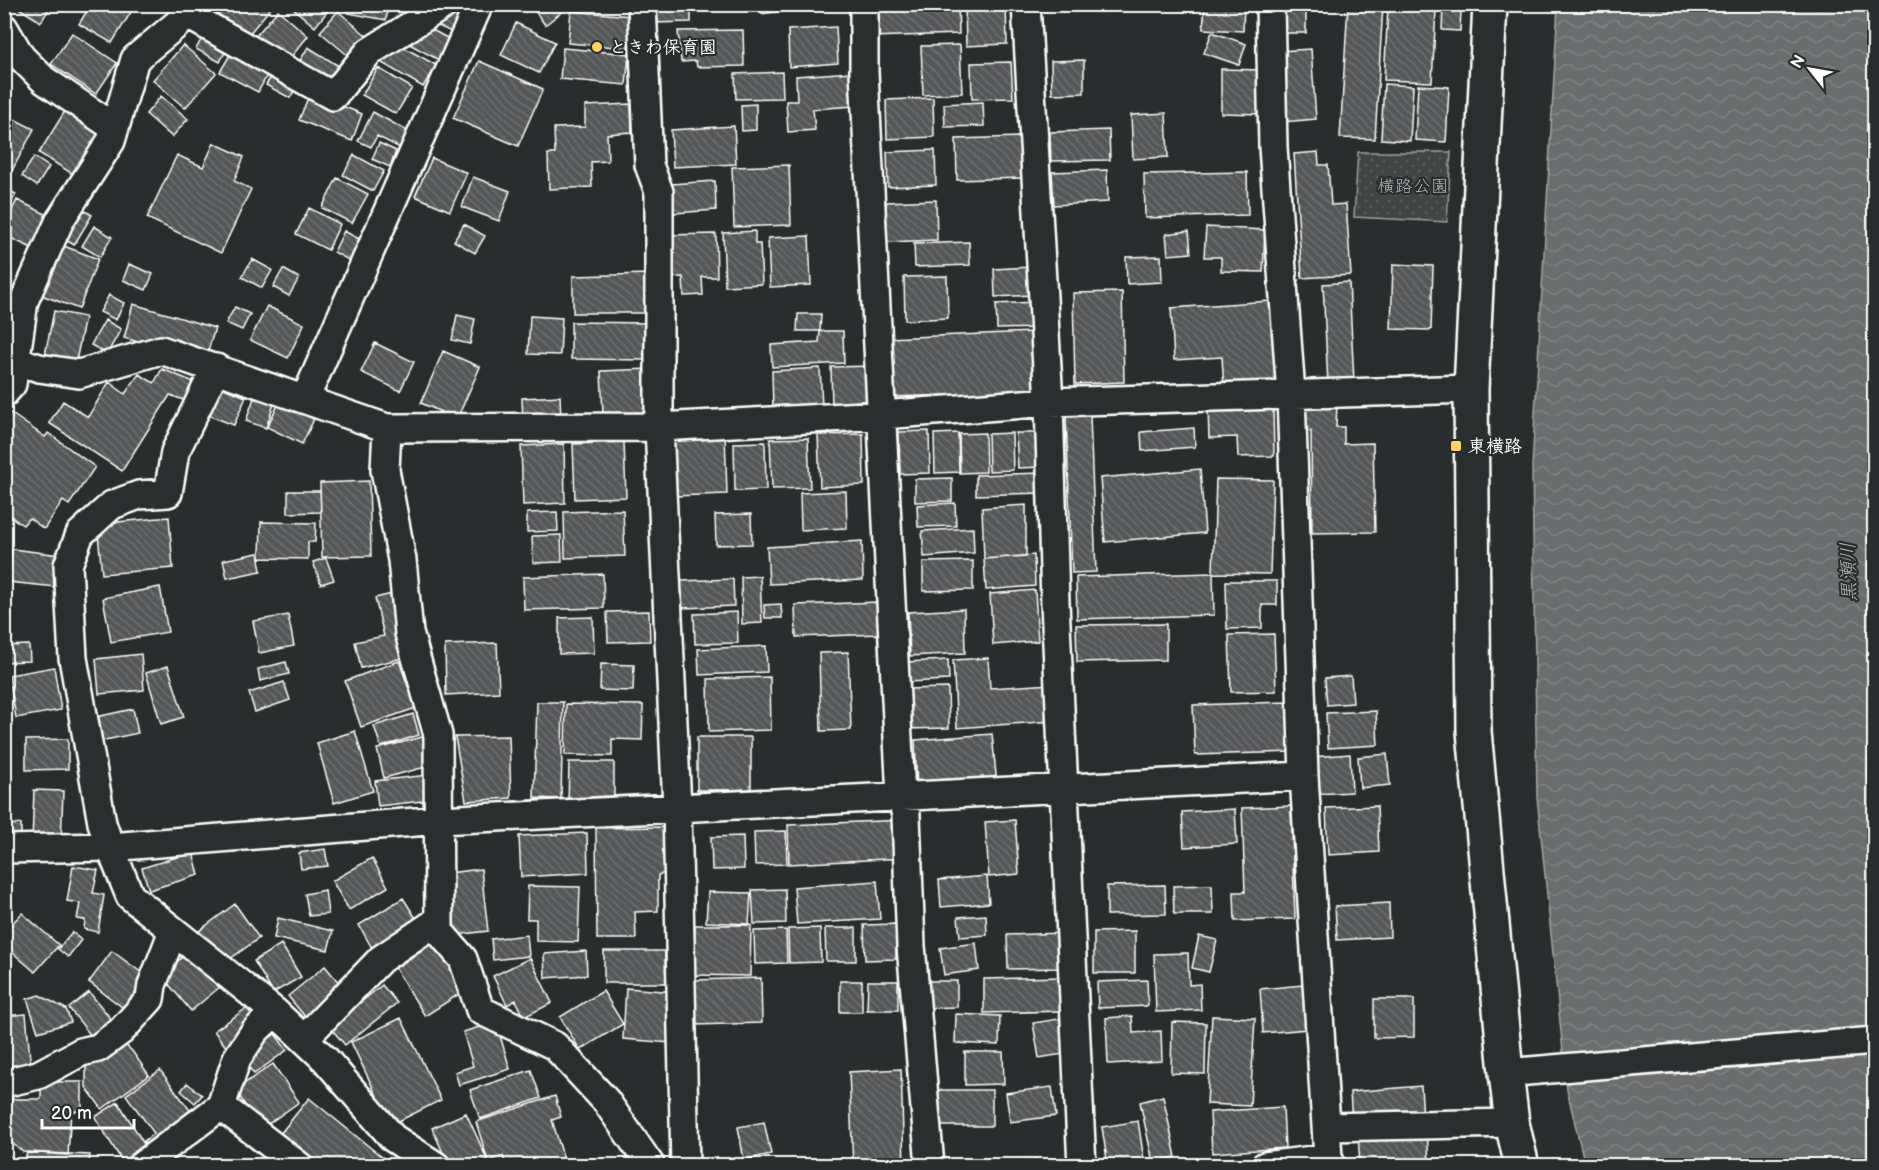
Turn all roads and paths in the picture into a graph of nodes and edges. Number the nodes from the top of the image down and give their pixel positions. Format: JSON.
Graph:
{"nodes":[{"id":1,"x":445,"y":4,"type":"edge"},
{"id":2,"x":479,"y":4,"type":"edge"},
{"id":3,"x":642,"y":4,"type":"edge"},
{"id":4,"x":864,"y":4,"type":"edge"},
{"id":5,"x":1026,"y":4,"type":"edge"},
{"id":6,"x":1270,"y":4,"type":"edge"},
{"id":7,"x":1490,"y":4,"type":"edge"},
{"id":8,"x":192,"y":10,"type":"edge"},
{"id":9,"x":4,"y":28,"type":"edge"},
{"id":10,"x":115,"y":128,"type":"junction"},
{"id":11,"x":14,"y":295,"type":"edge"},
{"id":12,"x":15,"y":360,"type":"junction"},
{"id":13,"x":216,"y":368,"type":"junction"},
{"id":14,"x":1471,"y":389,"type":"junction"},
{"id":15,"x":4,"y":393,"type":"edge"},
{"id":16,"x":1291,"y":394,"type":"junction"},
{"id":17,"x":304,"y":399,"type":"junction"},
{"id":18,"x":1049,"y":402,"type":"junction"},
{"id":19,"x":883,"y":415,"type":"junction"},
{"id":20,"x":659,"y":427,"type":"junction"},
{"id":21,"x":387,"y":428,"type":"junction"},
{"id":22,"x":1304,"y":776,"type":"junction"},
{"id":23,"x":1063,"y":787,"type":"junction"},
{"id":24,"x":901,"y":797,"type":"junction"},
{"id":25,"x":677,"y":807,"type":"junction"},
{"id":26,"x":440,"y":820,"type":"junction"},
{"id":27,"x":110,"y":847,"type":"junction"},
{"id":28,"x":4,"y":849,"type":"edge"},
{"id":29,"x":439,"y":920,"type":"junction"},
{"id":30,"x":173,"y":931,"type":"junction"},
{"id":31,"x":275,"y":1012,"type":"junction"},
{"id":32,"x":304,"y":1039,"type":"junction"},
{"id":33,"x":1875,"y":1041,"type":"edge"},
{"id":34,"x":1521,"y":1071,"type":"junction"},
{"id":35,"x":4,"y":1083,"type":"edge"},
{"id":36,"x":221,"y":1106,"type":"junction"},
{"id":37,"x":1512,"y":1123,"type":"junction"},
{"id":38,"x":1327,"y":1127,"type":"junction"},
{"id":39,"x":1330,"y":1162,"type":"edge"},
{"id":40,"x":141,"y":1166,"type":"edge"},
{"id":41,"x":299,"y":1166,"type":"edge"},
{"id":42,"x":436,"y":1166,"type":"edge"},
{"id":43,"x":651,"y":1166,"type":"edge"},
{"id":44,"x":685,"y":1166,"type":"edge"},
{"id":45,"x":930,"y":1166,"type":"edge"},
{"id":46,"x":1082,"y":1166,"type":"edge"},
{"id":47,"x":1265,"y":1166,"type":"edge"},
{"id":48,"x":1522,"y":1166,"type":"edge"}],
"edges":[{"from":1,"to":8,"type":"street"},
{"from":2,"to":17,"type":"street"},
{"from":3,"to":20,"type":"street"},
{"from":4,"to":19,"type":"street"},
{"from":5,"to":18,"type":"street"},
{"from":6,"to":16,"type":"street"},
{"from":7,"to":14,"type":"street"},
{"from":8,"to":10,"type":"street"},
{"from":9,"to":10,"type":"street"},
{"from":10,"to":11,"type":"street"},
{"from":11,"to":12,"type":"street"},
{"from":12,"to":13,"type":"street"},
{"from":12,"to":15,"type":"street"},
{"from":13,"to":17,"type":"street"},
{"from":13,"to":27,"type":"street"},
{"from":14,"to":16,"type":"street"},
{"from":14,"to":34,"type":"street"},
{"from":16,"to":18,"type":"street"},
{"from":16,"to":22,"type":"street"},
{"from":17,"to":21,"type":"street"},
{"from":18,"to":19,"type":"street"},
{"from":18,"to":23,"type":"street"},
{"from":19,"to":20,"type":"street"},
{"from":19,"to":24,"type":"street"},
{"from":20,"to":21,"type":"street"},
{"from":20,"to":25,"type":"street"},
{"from":21,"to":26,"type":"street"},
{"from":22,"to":23,"type":"street"},
{"from":22,"to":38,"type":"street"},
{"from":23,"to":24,"type":"street"},
{"from":23,"to":46,"type":"street"},
{"from":24,"to":25,"type":"street"},
{"from":24,"to":45,"type":"street"},
{"from":25,"to":26,"type":"street"},
{"from":25,"to":44,"type":"street"},
{"from":26,"to":27,"type":"street"},
{"from":26,"to":29,"type":"street"},
{"from":27,"to":28,"type":"street"},
{"from":27,"to":30,"type":"street"},
{"from":29,"to":32,"type":"street"},
{"from":29,"to":43,"type":"street"},
{"from":30,"to":31,"type":"street"},
{"from":30,"to":35,"type":"street"},
{"from":31,"to":32,"type":"street"},
{"from":31,"to":36,"type":"street"},
{"from":32,"to":42,"type":"street"},
{"from":33,"to":34,"type":"street"},
{"from":34,"to":37,"type":"street"},
{"from":36,"to":40,"type":"street"},
{"from":36,"to":41,"type":"street"},
{"from":37,"to":38,"type":"street"},
{"from":37,"to":48,"type":"street"},
{"from":38,"to":39,"type":"street"},
{"from":39,"to":47,"type":"street"}]}
